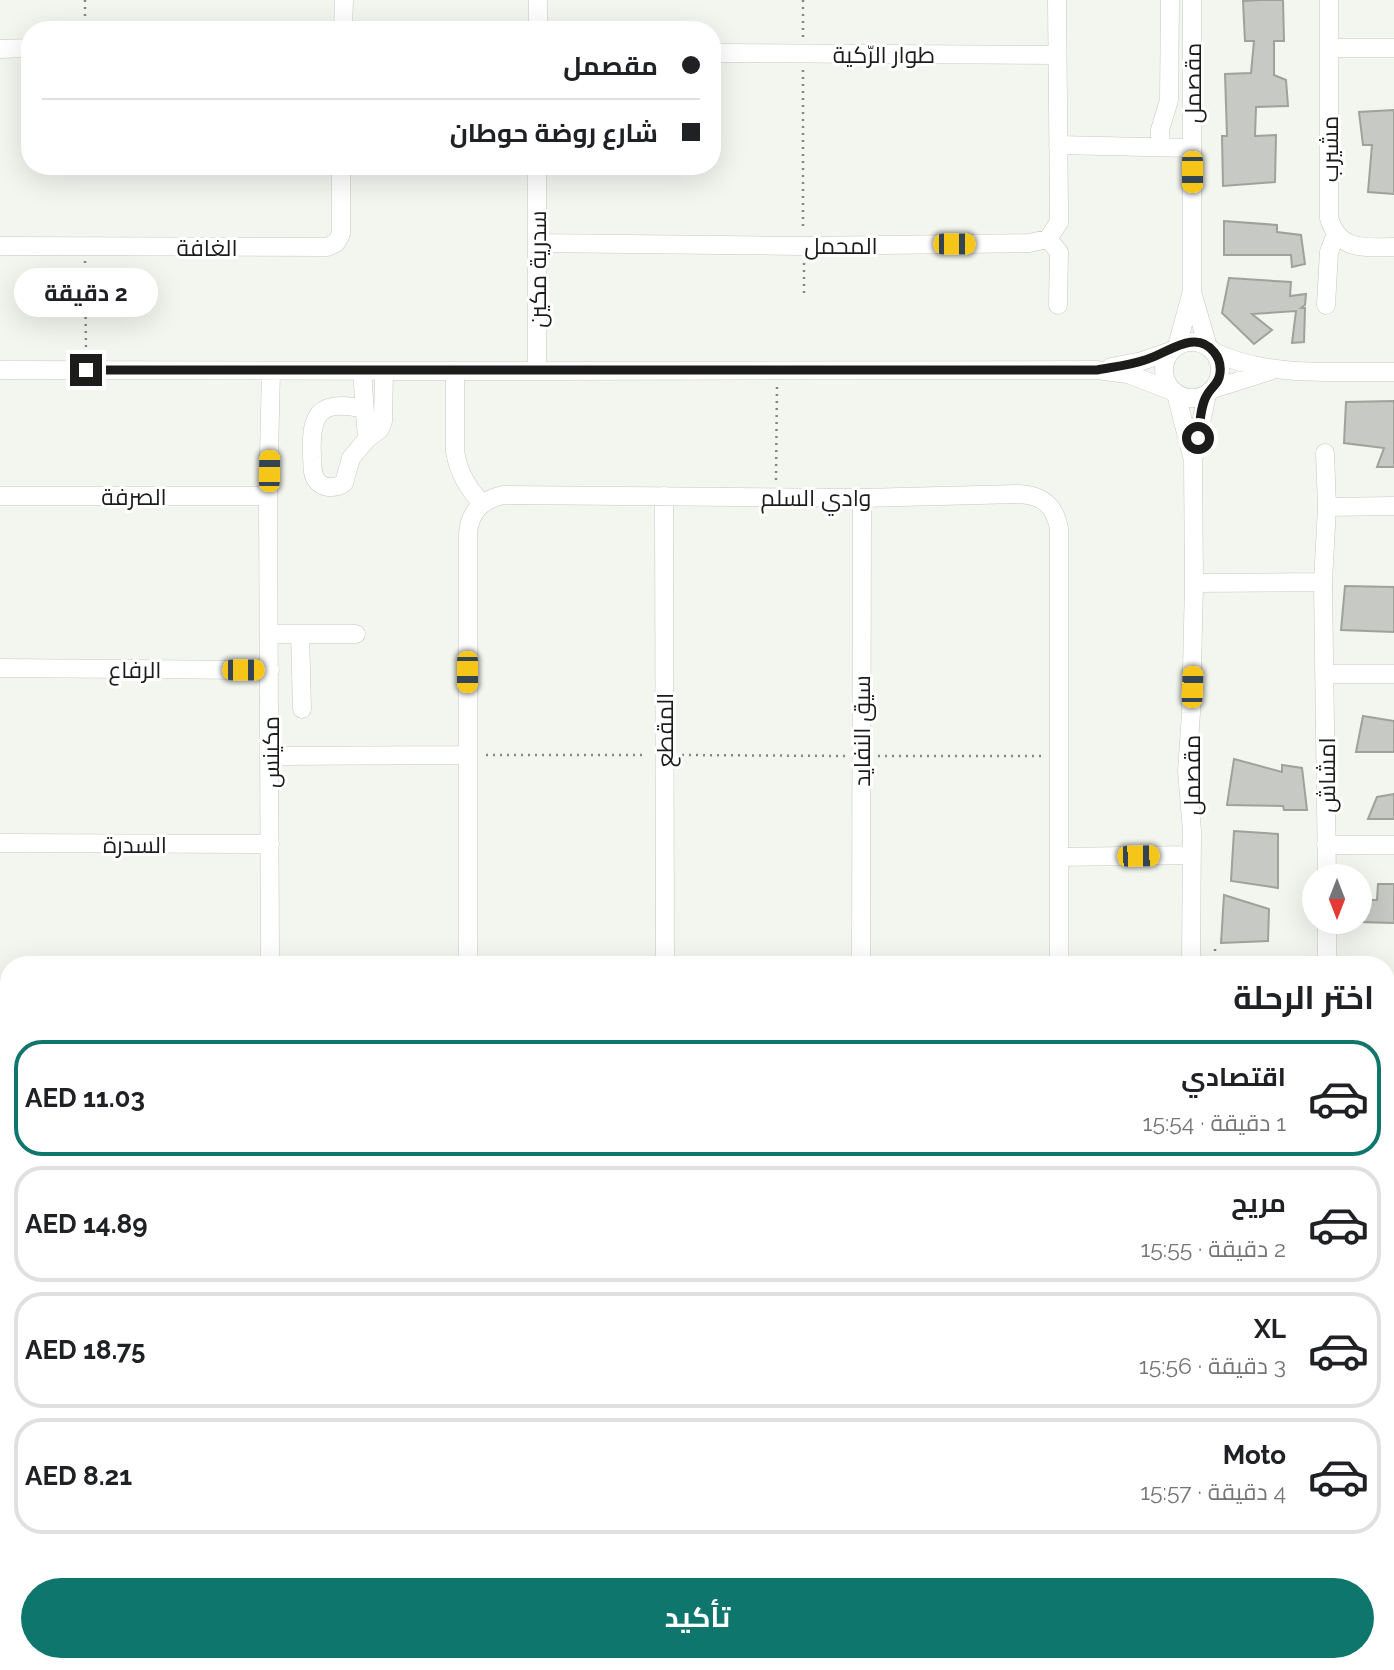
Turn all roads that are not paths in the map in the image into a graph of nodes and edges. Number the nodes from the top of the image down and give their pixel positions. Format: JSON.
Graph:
{"nodes":[{"id":1,"x":344,"y":0,"type":"edge"},
{"id":2,"x":538,"y":0,"type":"edge"},
{"id":3,"x":1056,"y":0,"type":"edge"},
{"id":4,"x":1170,"y":0,"type":"edge"},
{"id":5,"x":1192,"y":0,"type":"edge"},
{"id":6,"x":1329,"y":0,"type":"edge"},
{"id":7,"x":343,"y":21,"type":"edge"},
{"id":8,"x":538,"y":21,"type":"edge"},
{"id":9,"x":0,"y":48,"type":"edge"},
{"id":10,"x":21,"y":48,"type":"edge"},
{"id":11,"x":1330,"y":48,"type":"junction"},
{"id":12,"x":1394,"y":48,"type":"edge"},
{"id":13,"x":721,"y":53,"type":"edge"},
{"id":14,"x":1056,"y":55,"type":"junction"},
{"id":15,"x":1058,"y":145,"type":"junction"},
{"id":16,"x":1160,"y":147,"type":"junction"},
{"id":17,"x":1192,"y":148,"type":"junction"},
{"id":18,"x":341,"y":175,"type":"edge"},
{"id":19,"x":537,"y":175,"type":"edge"},
{"id":20,"x":1336,"y":234,"type":"junction"},
{"id":21,"x":1048,"y":239,"type":"junction"},
{"id":22,"x":537,"y":243,"type":"junction"},
{"id":23,"x":0,"y":246,"type":"edge"},
{"id":24,"x":1394,"y":247,"type":"edge"},
{"id":25,"x":1192,"y":292,"type":"junction"},
{"id":26,"x":1058,"y":305,"type":"dead end"},
{"id":27,"x":1326,"y":305,"type":"dead end"},
{"id":28,"x":1174,"y":348,"type":"junction"},
{"id":29,"x":1211,"y":349,"type":"junction"},
{"id":30,"x":1277,"y":369,"type":"junction"},
{"id":31,"x":0,"y":370,"type":"edge"},
{"id":32,"x":1097,"y":370,"type":"junction"},
{"id":33,"x":271,"y":371,"type":"junction"},
{"id":34,"x":362,"y":371,"type":"junction"},
{"id":35,"x":384,"y":371,"type":"junction"},
{"id":36,"x":455,"y":371,"type":"junction"},
{"id":37,"x":537,"y":371,"type":"junction"},
{"id":38,"x":1394,"y":372,"type":"edge"},
{"id":39,"x":1174,"y":392,"type":"junction"},
{"id":40,"x":1210,"y":392,"type":"junction"},
{"id":41,"x":364,"y":409,"type":"junction"},
{"id":42,"x":367,"y":439,"type":"junction"},
{"id":43,"x":1325,"y":453,"type":"dead end"},
{"id":44,"x":1193,"y":460,"type":"junction"},
{"id":45,"x":0,"y":496,"type":"edge"},
{"id":46,"x":268,"y":496,"type":"junction"},
{"id":47,"x":664,"y":496,"type":"junction"},
{"id":48,"x":862,"y":498,"type":"junction"},
{"id":49,"x":482,"y":503,"type":"junction"},
{"id":50,"x":1394,"y":506,"type":"edge"},
{"id":51,"x":1327,"y":507,"type":"junction"},
{"id":52,"x":1323,"y":582,"type":"junction"},
{"id":53,"x":1194,"y":583,"type":"junction"},
{"id":54,"x":271,"y":634,"type":"junction"},
{"id":55,"x":300,"y":634,"type":"junction"},
{"id":56,"x":356,"y":634,"type":"dead end"},
{"id":57,"x":0,"y":668,"type":"edge"},
{"id":58,"x":270,"y":670,"type":"junction"},
{"id":59,"x":1326,"y":674,"type":"junction"},
{"id":60,"x":1394,"y":674,"type":"edge"},
{"id":61,"x":302,"y":709,"type":"dead end"},
{"id":62,"x":466,"y":755,"type":"junction"},
{"id":63,"x":271,"y":756,"type":"junction"},
{"id":64,"x":0,"y":843,"type":"edge"},
{"id":65,"x":270,"y":844,"type":"junction"},
{"id":66,"x":1326,"y":845,"type":"junction"},
{"id":67,"x":1394,"y":845,"type":"edge"},
{"id":68,"x":1190,"y":855,"type":"junction"},
{"id":69,"x":1060,"y":858,"type":"junction"},
{"id":70,"x":1326,"y":864,"type":"edge"},
{"id":71,"x":1327,"y":934,"type":"edge"},
{"id":72,"x":270,"y":956,"type":"edge"},
{"id":73,"x":468,"y":956,"type":"edge"},
{"id":74,"x":665,"y":956,"type":"edge"},
{"id":75,"x":861,"y":956,"type":"edge"},
{"id":76,"x":1059,"y":956,"type":"edge"},
{"id":77,"x":1191,"y":956,"type":"edge"},
{"id":78,"x":1327,"y":956,"type":"edge"}],
"edges":[{"from":1,"to":7,"type":"street"},
{"from":2,"to":8,"type":"street"},
{"from":3,"to":14,"type":"street"},
{"from":4,"to":16,"type":"street"},
{"from":5,"to":17,"type":"street","name":"مقصمل"},
{"from":6,"to":11,"type":"street","name":"مشيرب"},
{"from":9,"to":10,"type":"street"},
{"from":11,"to":12,"type":"street"},
{"from":11,"to":20,"type":"street","name":"مشيرب"},
{"from":13,"to":14,"type":"street","name":"طوار الرّكية"},
{"from":14,"to":15,"type":"street"},
{"from":15,"to":16,"type":"street"},
{"from":15,"to":21,"type":"street"},
{"from":16,"to":17,"type":"street"},
{"from":17,"to":25,"type":"street","name":"مقصمل"},
{"from":18,"to":23,"type":"street","name":"الغافة"},
{"from":19,"to":22,"type":"street","name":"سدرية مكين"},
{"from":20,"to":24,"type":"street"},
{"from":20,"to":27,"type":"street"},
{"from":21,"to":22,"type":"street","name":"المحمل"},
{"from":21,"to":26,"type":"street"},
{"from":22,"to":37,"type":"street","name":"سدرية مكين"},
{"from":25,"to":28,"type":"street","name":"مقصمل"},
{"from":25,"to":29,"type":"street","name":"مقصمل"},
{"from":28,"to":29,"type":"street"},
{"from":28,"to":32,"type":"street"},
{"from":28,"to":39,"type":"street"},
{"from":29,"to":30,"type":"street"},
{"from":29,"to":40,"type":"street"},
{"from":30,"to":38,"type":"street"},
{"from":30,"to":40,"type":"street"},
{"from":31,"to":33,"type":"street"},
{"from":32,"to":37,"type":"street"},
{"from":32,"to":39,"type":"street"},
{"from":33,"to":34,"type":"street"},
{"from":33,"to":46,"type":"street","name":"مكينس"},
{"from":34,"to":35,"type":"street"},
{"from":34,"to":41,"type":"street"},
{"from":35,"to":36,"type":"street"},
{"from":35,"to":42,"type":"street"},
{"from":36,"to":37,"type":"street"},
{"from":36,"to":49,"type":"street"},
{"from":39,"to":40,"type":"street"},
{"from":39,"to":44,"type":"street","name":"مقصمل"},
{"from":40,"to":44,"type":"street","name":"مقصمل"},
{"from":41,"to":42,"type":"street"},
{"from":41,"to":42,"type":"street"},
{"from":43,"to":51,"type":"street","name":"امشاش"},
{"from":44,"to":53,"type":"street","name":"مقصمل"},
{"from":45,"to":46,"type":"street","name":"الصرفة"},
{"from":46,"to":54,"type":"street","name":"مكينس"},
{"from":47,"to":48,"type":"street","name":"وادي السلم"},
{"from":47,"to":49,"type":"street","name":"وادي السلم"},
{"from":47,"to":74,"type":"street","name":"المقطع"},
{"from":48,"to":69,"type":"street","name":"وادي السلم"},
{"from":48,"to":75,"type":"street","name":"سيق النفايد"},
{"from":49,"to":62,"type":"street"},
{"from":50,"to":51,"type":"street"},
{"from":51,"to":52,"type":"street","name":"امشاش"},
{"from":52,"to":53,"type":"street"},
{"from":52,"to":59,"type":"street","name":"امشاش"},
{"from":53,"to":68,"type":"street","name":"مقصمل"},
{"from":54,"to":55,"type":"street"},
{"from":54,"to":58,"type":"street","name":"مكينس"},
{"from":55,"to":56,"type":"street"},
{"from":55,"to":61,"type":"street"},
{"from":57,"to":58,"type":"street","name":"الرفاع"},
{"from":58,"to":63,"type":"street","name":"مكينس"},
{"from":59,"to":60,"type":"street"},
{"from":59,"to":66,"type":"street","name":"امشاش"},
{"from":62,"to":63,"type":"street"},
{"from":62,"to":73,"type":"street"},
{"from":63,"to":65,"type":"street","name":"مكينس"},
{"from":64,"to":65,"type":"street","name":"السدرة"},
{"from":65,"to":72,"type":"street","name":"مكينس"},
{"from":66,"to":67,"type":"street"},
{"from":66,"to":70,"type":"street","name":"امشاش"},
{"from":68,"to":69,"type":"street"},
{"from":68,"to":77,"type":"street","name":"مقصمل"},
{"from":69,"to":76,"type":"street","name":"وادي السلم"},
{"from":71,"to":78,"type":"street"}]}
